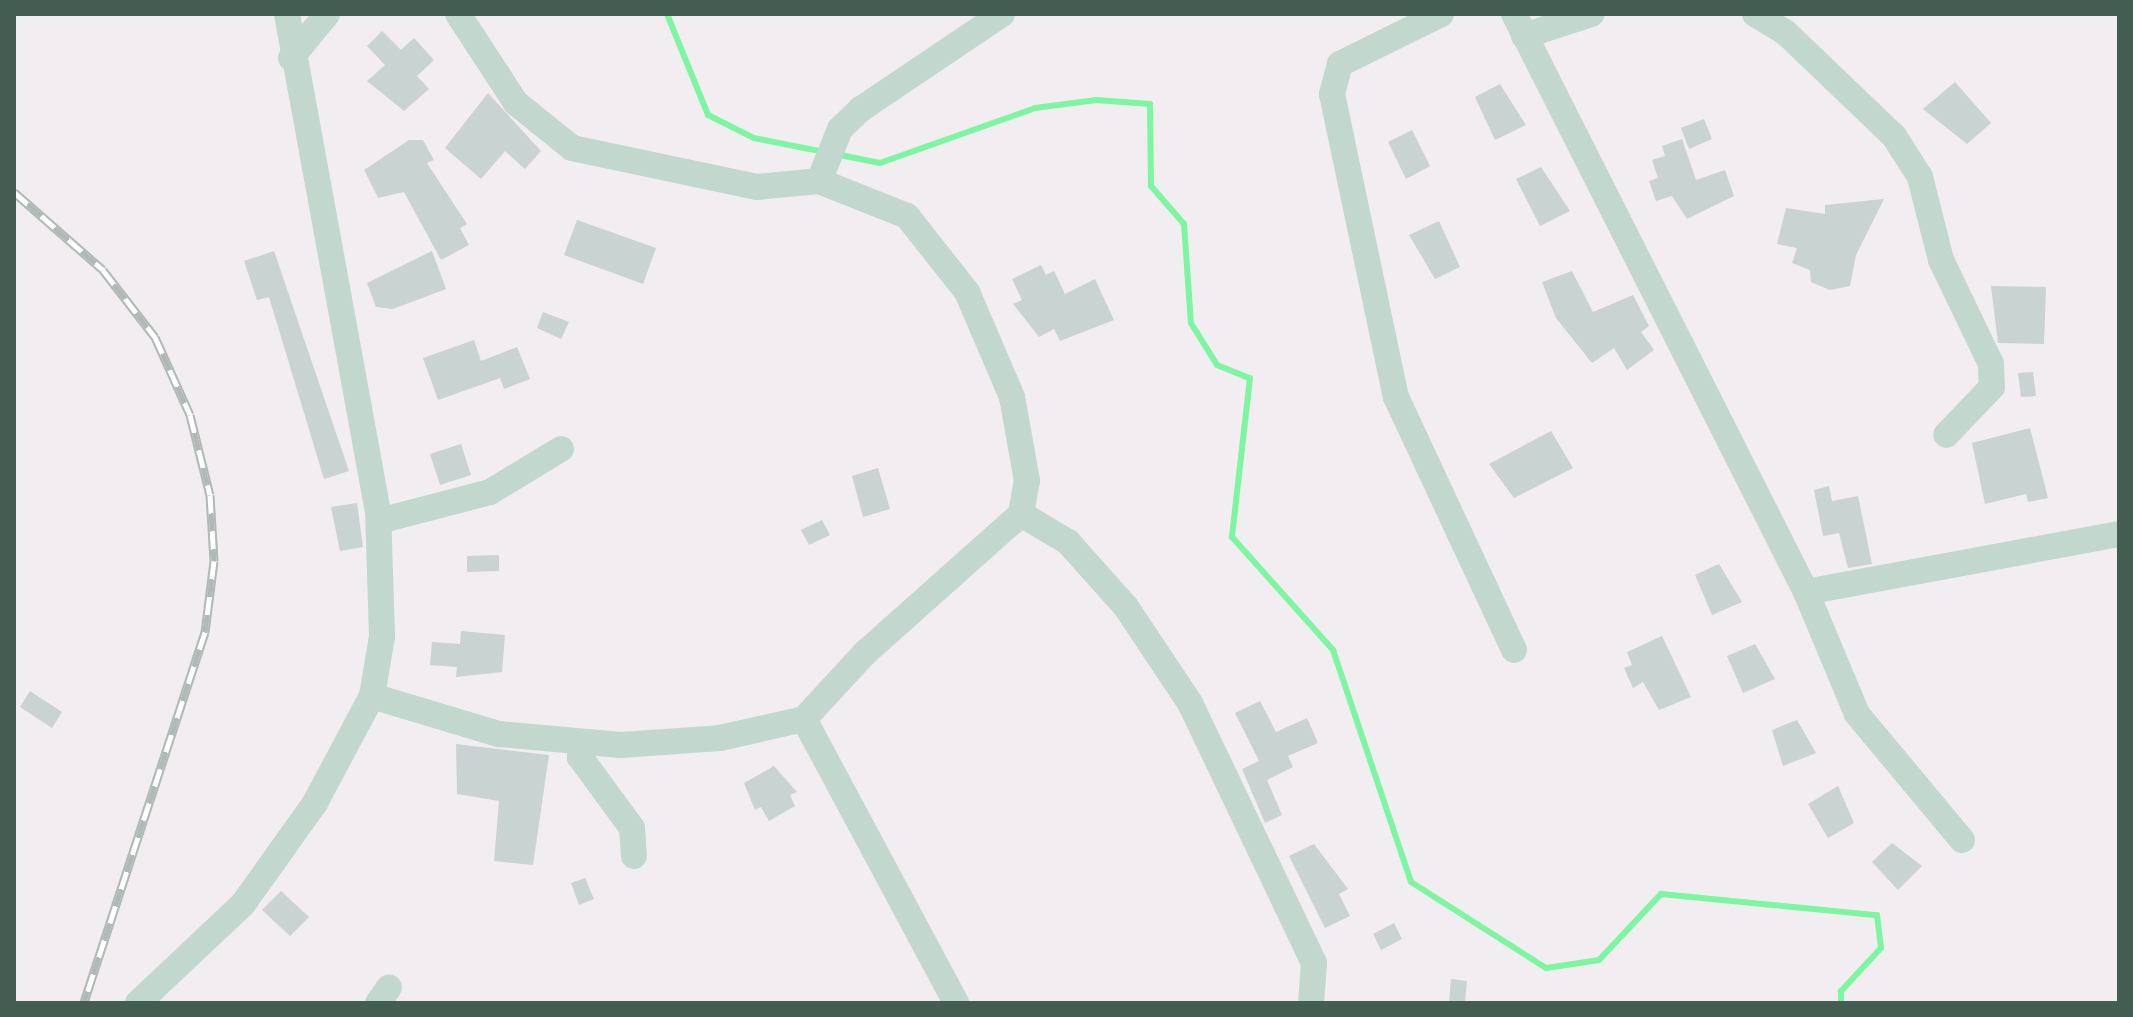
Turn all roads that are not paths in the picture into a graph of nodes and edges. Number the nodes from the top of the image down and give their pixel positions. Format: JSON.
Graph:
{"nodes":[{"id":1,"x":287,"y":14,"type":"edge"},
{"id":2,"x":327,"y":14,"type":"edge"},
{"id":3,"x":458,"y":14,"type":"edge"},
{"id":4,"x":1002,"y":14,"type":"edge"},
{"id":5,"x":1441,"y":14,"type":"edge"},
{"id":6,"x":1591,"y":14,"type":"edge"},
{"id":7,"x":1755,"y":14,"type":"edge"},
{"id":8,"x":1519,"y":25,"type":"edge"},
{"id":9,"x":291,"y":58,"type":"junction"},
{"id":10,"x":819,"y":181,"type":"junction"},
{"id":11,"x":1946,"y":435,"type":"dead end"},
{"id":12,"x":561,"y":449,"type":"dead end"},
{"id":13,"x":1021,"y":514,"type":"junction"},
{"id":14,"x":379,"y":521,"type":"junction"},
{"id":15,"x":2119,"y":534,"type":"edge"},
{"id":16,"x":1806,"y":592,"type":"junction"},
{"id":17,"x":1514,"y":650,"type":"dead end"},
{"id":18,"x":372,"y":696,"type":"junction"},
{"id":19,"x":804,"y":719,"type":"junction"},
{"id":20,"x":584,"y":742,"type":"junction"},
{"id":21,"x":1962,"y":840,"type":"dead end"},
{"id":22,"x":634,"y":856,"type":"dead end"},
{"id":23,"x":138,"y":1003,"type":"edge"},
{"id":24,"x":956,"y":1003,"type":"edge"},
{"id":25,"x":1311,"y":1003,"type":"edge"}],
"edges":[{"from":1,"to":9,"type":"street"},
{"from":2,"to":9,"type":"street"},
{"from":3,"to":10,"type":"street"},
{"from":4,"to":10,"type":"street"},
{"from":5,"to":17,"type":"street"},
{"from":6,"to":8,"type":"street"},
{"from":7,"to":11,"type":"street"},
{"from":8,"to":16,"type":"street"},
{"from":9,"to":14,"type":"street"},
{"from":10,"to":13,"type":"street"},
{"from":12,"to":14,"type":"street"},
{"from":13,"to":19,"type":"street"},
{"from":13,"to":25,"type":"street"},
{"from":14,"to":18,"type":"street"},
{"from":15,"to":16,"type":"street"},
{"from":16,"to":21,"type":"street"},
{"from":18,"to":20,"type":"street"},
{"from":18,"to":23,"type":"street"},
{"from":19,"to":20,"type":"street"},
{"from":19,"to":24,"type":"street"},
{"from":20,"to":22,"type":"street"}]}
